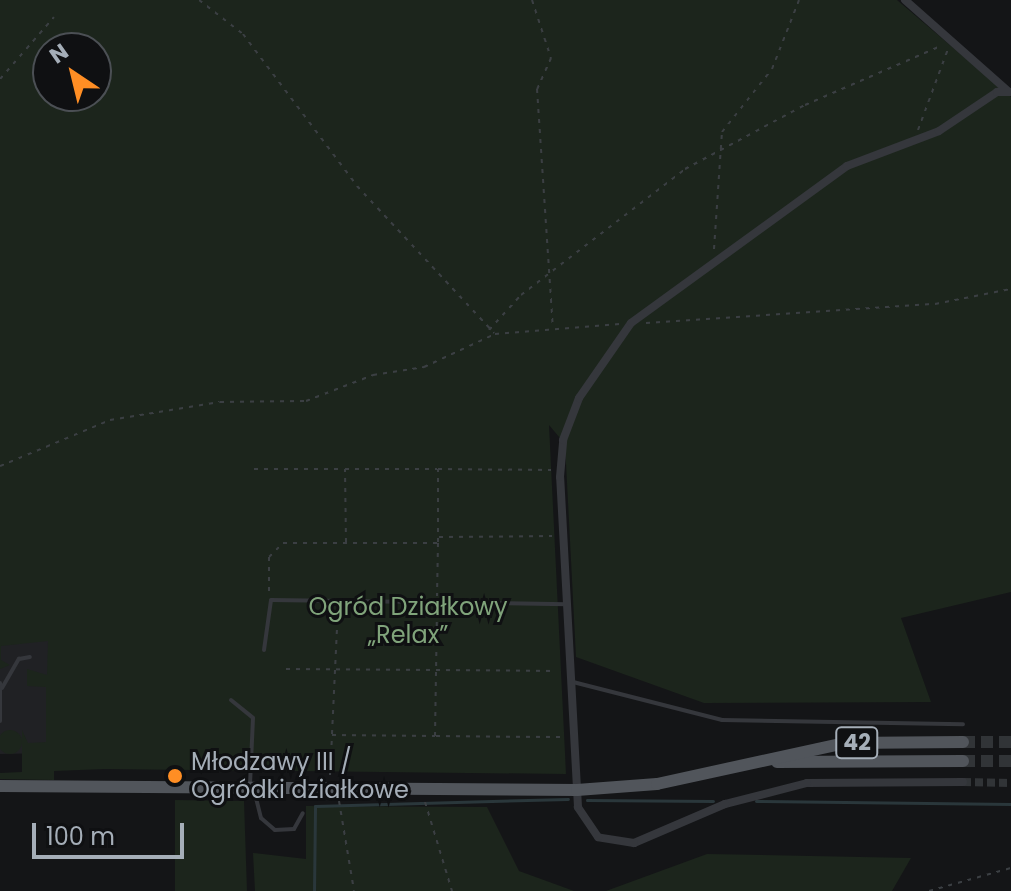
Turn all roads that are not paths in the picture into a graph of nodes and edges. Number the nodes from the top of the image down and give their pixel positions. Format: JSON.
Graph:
{"nodes":[{"id":1,"x":905,"y":0,"type":"edge"},
{"id":2,"x":1009,"y":92,"type":"edge"},
{"id":3,"x":567,"y":604,"type":"junction"},
{"id":4,"x":264,"y":650,"type":"dead end"},
{"id":5,"x":30,"y":657,"type":"dead end"},
{"id":6,"x":571,"y":682,"type":"junction"},
{"id":7,"x":1,"y":686,"type":"edge"},
{"id":8,"x":231,"y":700,"type":"dead end"},
{"id":9,"x":0,"y":721,"type":"edge"},
{"id":10,"x":963,"y":724,"type":"dead end"},
{"id":11,"x":963,"y":742,"type":"tunnel mouth"},
{"id":12,"x":963,"y":761,"type":"tunnel mouth"},
{"id":13,"x":754,"y":763,"type":"junction"},
{"id":14,"x":963,"y":782,"type":"tunnel mouth"},
{"id":15,"x":0,"y":786,"type":"edge"},
{"id":16,"x":252,"y":788,"type":"junction"},
{"id":17,"x":577,"y":790,"type":"junction"},
{"id":18,"x":303,"y":813,"type":"dead end"}],
"edges":[{"from":1,"to":2,"type":"street"},
{"from":2,"to":3,"type":"street"},
{"from":3,"to":4,"type":"lane"},
{"from":3,"to":6,"type":"street"},
{"from":5,"to":7,"type":"lane"},
{"from":6,"to":10,"type":"lane"},
{"from":6,"to":17,"type":"street"},
{"from":7,"to":9,"type":"lane"},
{"from":8,"to":16,"type":"lane"},
{"from":11,"to":13,"type":"main road","number":"42"},
{"from":12,"to":13,"type":"main road","number":"42"},
{"from":13,"to":17,"type":"main road","number":"42"},
{"from":14,"to":17,"type":"street"},
{"from":15,"to":16,"type":"main road","number":"42"},
{"from":16,"to":17,"type":"main road","number":"42"},
{"from":16,"to":18,"type":"lane"}]}
